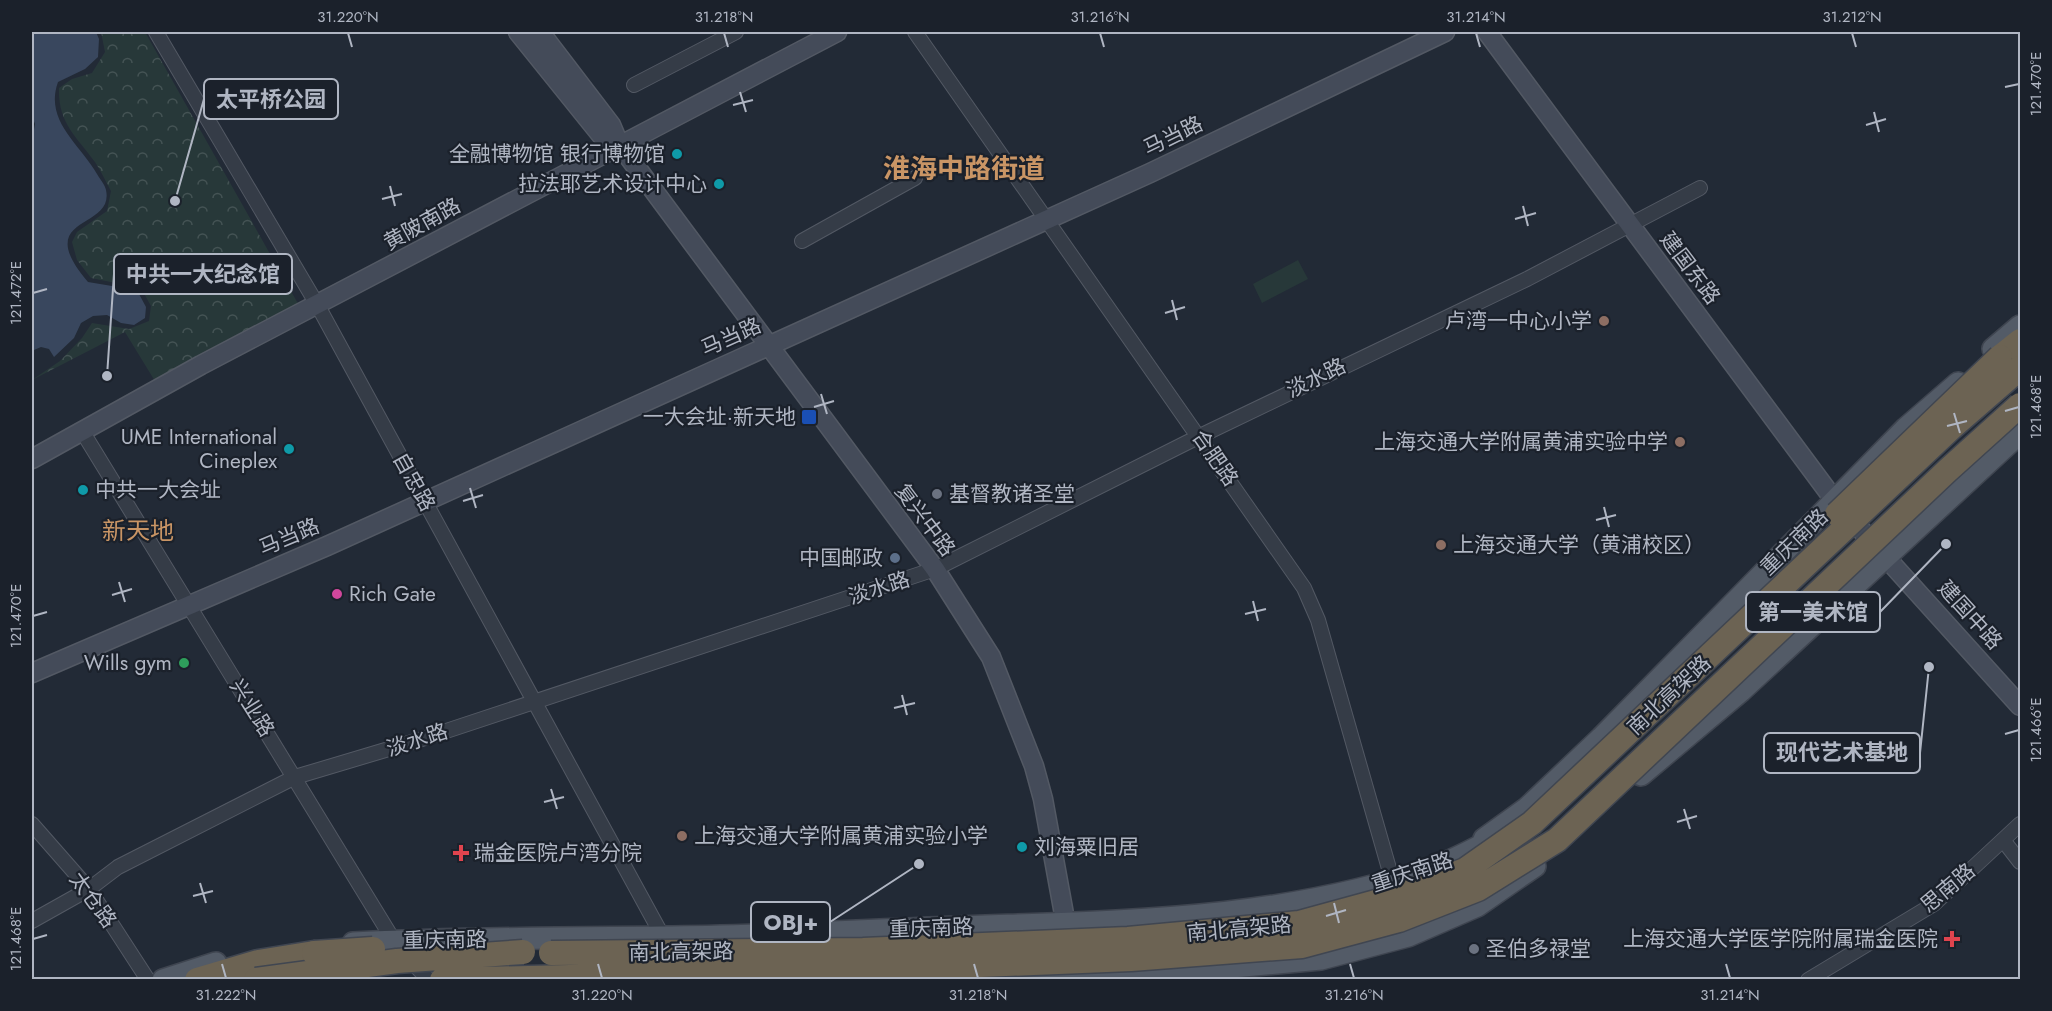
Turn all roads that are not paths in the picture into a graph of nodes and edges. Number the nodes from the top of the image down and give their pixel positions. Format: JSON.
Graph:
{"nodes":[{"id":1,"x":156,"y":32,"type":"edge"},
{"id":2,"x":518,"y":32,"type":"edge"},
{"id":3,"x":540,"y":32,"type":"edge"},
{"id":4,"x":736,"y":32,"type":"edge"},
{"id":5,"x":837,"y":32,"type":"edge"},
{"id":6,"x":915,"y":32,"type":"edge"},
{"id":7,"x":1445,"y":32,"type":"edge"},
{"id":8,"x":1487,"y":32,"type":"edge"},
{"id":9,"x":634,"y":85,"type":"dead end"},
{"id":10,"x":619,"y":144,"type":"junction"},
{"id":11,"x":915,"y":178,"type":"dead end"},
{"id":12,"x":1700,"y":188,"type":"dead end"},
{"id":13,"x":1047,"y":220,"type":"junction"},
{"id":14,"x":1630,"y":225,"type":"junction"},
{"id":15,"x":802,"y":242,"type":"dead end"},
{"id":16,"x":318,"y":306,"type":"junction"},
{"id":17,"x":2020,"y":326,"type":"edge"},
{"id":18,"x":2020,"y":341,"type":"edge"},
{"id":19,"x":768,"y":345,"type":"junction"},
{"id":20,"x":2014,"y":359,"type":"edge"},
{"id":21,"x":2020,"y":405,"type":"edge"},
{"id":22,"x":2020,"y":411,"type":"edge"},
{"id":23,"x":2020,"y":421,"type":"edge"},
{"id":24,"x":82,"y":430,"type":"junction"},
{"id":25,"x":2020,"y":433,"type":"edge"},
{"id":26,"x":1200,"y":436,"type":"junction"},
{"id":27,"x":32,"y":459,"type":"edge"},
{"id":28,"x":424,"y":501,"type":"junction"},
{"id":29,"x":1861,"y":528,"type":"junction"},
{"id":30,"x":935,"y":569,"type":"junction"},
{"id":31,"x":189,"y":605,"type":"junction"},
{"id":32,"x":32,"y":673,"type":"edge"},
{"id":33,"x":533,"y":701,"type":"junction"},
{"id":34,"x":1704,"y":703,"type":"junction"},
{"id":35,"x":2020,"y":706,"type":"edge"},
{"id":36,"x":295,"y":777,"type":"junction"},
{"id":37,"x":32,"y":824,"type":"edge"},
{"id":38,"x":2020,"y":824,"type":"edge"},
{"id":39,"x":2003,"y":840,"type":"junction"},
{"id":40,"x":2020,"y":862,"type":"edge"},
{"id":41,"x":1392,"y":880,"type":"junction"},
{"id":42,"x":89,"y":889,"type":"junction"},
{"id":43,"x":32,"y":921,"type":"edge"},
{"id":44,"x":1067,"y":923,"type":"junction"},
{"id":45,"x":1408,"y":936,"type":"junction"},
{"id":46,"x":663,"y":937,"type":"junction"},
{"id":47,"x":392,"y":941,"type":"junction"},
{"id":48,"x":523,"y":952,"type":"junction"},
{"id":49,"x":1071,"y":976,"type":"edge"},
{"id":50,"x":817,"y":977,"type":"edge"},
{"id":51,"x":706,"y":979,"type":"edge"},
{"id":52,"x":148,"y":980,"type":"edge"},
{"id":53,"x":163,"y":980,"type":"edge"},
{"id":54,"x":197,"y":980,"type":"edge"},
{"id":55,"x":239,"y":980,"type":"edge"},
{"id":56,"x":256,"y":980,"type":"edge"},
{"id":57,"x":429,"y":980,"type":"edge"},
{"id":58,"x":442,"y":980,"type":"edge"},
{"id":59,"x":554,"y":980,"type":"edge"},
{"id":60,"x":760,"y":980,"type":"edge"},
{"id":61,"x":952,"y":980,"type":"edge"},
{"id":62,"x":1808,"y":980,"type":"edge"}],
"edges":[{"from":1,"to":16,"type":"street","name":"自忠路"},
{"from":2,"to":10,"type":"street","name":"复兴中路"},
{"from":3,"to":10,"type":"street","name":"复兴中路"},
{"from":4,"to":9,"type":"street"},
{"from":5,"to":10,"type":"street","name":"黄陂南路"},
{"from":6,"to":13,"type":"street","name":"合肥路"},
{"from":7,"to":13,"type":"street","name":"马当路"},
{"from":8,"to":14,"type":"street","name":"建国东路"},
{"from":10,"to":16,"type":"street","name":"黄陂南路"},
{"from":10,"to":19,"type":"street","name":"复兴中路"},
{"from":11,"to":15,"type":"street"},
{"from":12,"to":14,"type":"street","name":"淡水路"},
{"from":13,"to":19,"type":"street","name":"马当路"},
{"from":13,"to":26,"type":"street","name":"合肥路"},
{"from":14,"to":26,"type":"street","name":"淡水路"},
{"from":14,"to":29,"type":"street","name":"建国东路"},
{"from":16,"to":24,"type":"street","name":"黄陂南路"},
{"from":16,"to":28,"type":"street","name":"自忠路"},
{"from":17,"to":29,"type":"main road","name":"重庆南路"},
{"from":18,"to":20,"type":"highway","name":"南北高架路"},
{"from":19,"to":28,"type":"street","name":"马当路"},
{"from":19,"to":30,"type":"street","name":"复兴中路"},
{"from":20,"to":29,"type":"main road","name":"重庆南路"},
{"from":20,"to":48,"type":"highway","name":"南北高架路","bridge":true},
{"from":21,"to":34,"type":"highway","name":"南北高架路","bridge":true},
{"from":22,"to":29,"type":"main road","name":"重庆南路"},
{"from":23,"to":34,"type":"highway","bridge":true},
{"from":24,"to":27,"type":"street","name":"黄陂南路"},
{"from":24,"to":31,"type":"street","name":"兴业路"},
{"from":25,"to":29,"type":"main road","name":"重庆南路"},
{"from":26,"to":30,"type":"street","name":"淡水路"},
{"from":26,"to":41,"type":"street","name":"合肥路"},
{"from":28,"to":31,"type":"street","name":"马当路"},
{"from":28,"to":33,"type":"street","name":"自忠路"},
{"from":29,"to":35,"type":"street","name":"建国中路"},
{"from":29,"to":41,"type":"main road","name":"重庆南路"},
{"from":29,"to":45,"type":"main road","name":"重庆南路"},
{"from":30,"to":33,"type":"street","name":"淡水路"},
{"from":30,"to":44,"type":"street","name":"复兴中路"},
{"from":31,"to":32,"type":"street","name":"马当路"},
{"from":31,"to":36,"type":"street","name":"兴业路"},
{"from":33,"to":36,"type":"street","name":"淡水路"},
{"from":33,"to":46,"type":"street","name":"自忠路"},
{"from":34,"to":50,"type":"highway","name":"南北高架路","bridge":true},
{"from":36,"to":42,"type":"street","name":"淡水路"},
{"from":36,"to":47,"type":"street","name":"兴业路"},
{"from":37,"to":42,"type":"street","name":"太仓路"},
{"from":38,"to":39,"type":"street","name":"思南路"},
{"from":39,"to":40,"type":"street"},
{"from":39,"to":62,"type":"street","name":"思南路"},
{"from":41,"to":44,"type":"main road","name":"重庆南路"},
{"from":41,"to":45,"type":"street","name":"合肥路"},
{"from":42,"to":43,"type":"street","name":"淡水路"},
{"from":42,"to":52,"type":"street","name":"太仓路"},
{"from":44,"to":46,"type":"main road","name":"重庆南路"},
{"from":44,"to":49,"type":"street","name":"复兴中路"},
{"from":45,"to":49,"type":"main road","name":"重庆南路"},
{"from":46,"to":47,"type":"main road","name":"重庆南路"},
{"from":47,"to":53,"type":"main road","name":"重庆南路"},
{"from":47,"to":55,"type":"main road","name":"重庆南路"},
{"from":47,"to":57,"type":"street","name":"兴业路"},
{"from":48,"to":54,"type":"highway","bridge":true},
{"from":48,"to":56,"type":"highway","name":"南北高架路","bridge":true},
{"from":49,"to":61,"type":"main road","name":"重庆南路"},
{"from":50,"to":51,"type":"main road"},
{"from":50,"to":58,"type":"highway","name":"南北高架路","bridge":true},
{"from":50,"to":60,"type":"highway","bridge":true},
{"from":51,"to":59,"type":"main road"}]}
